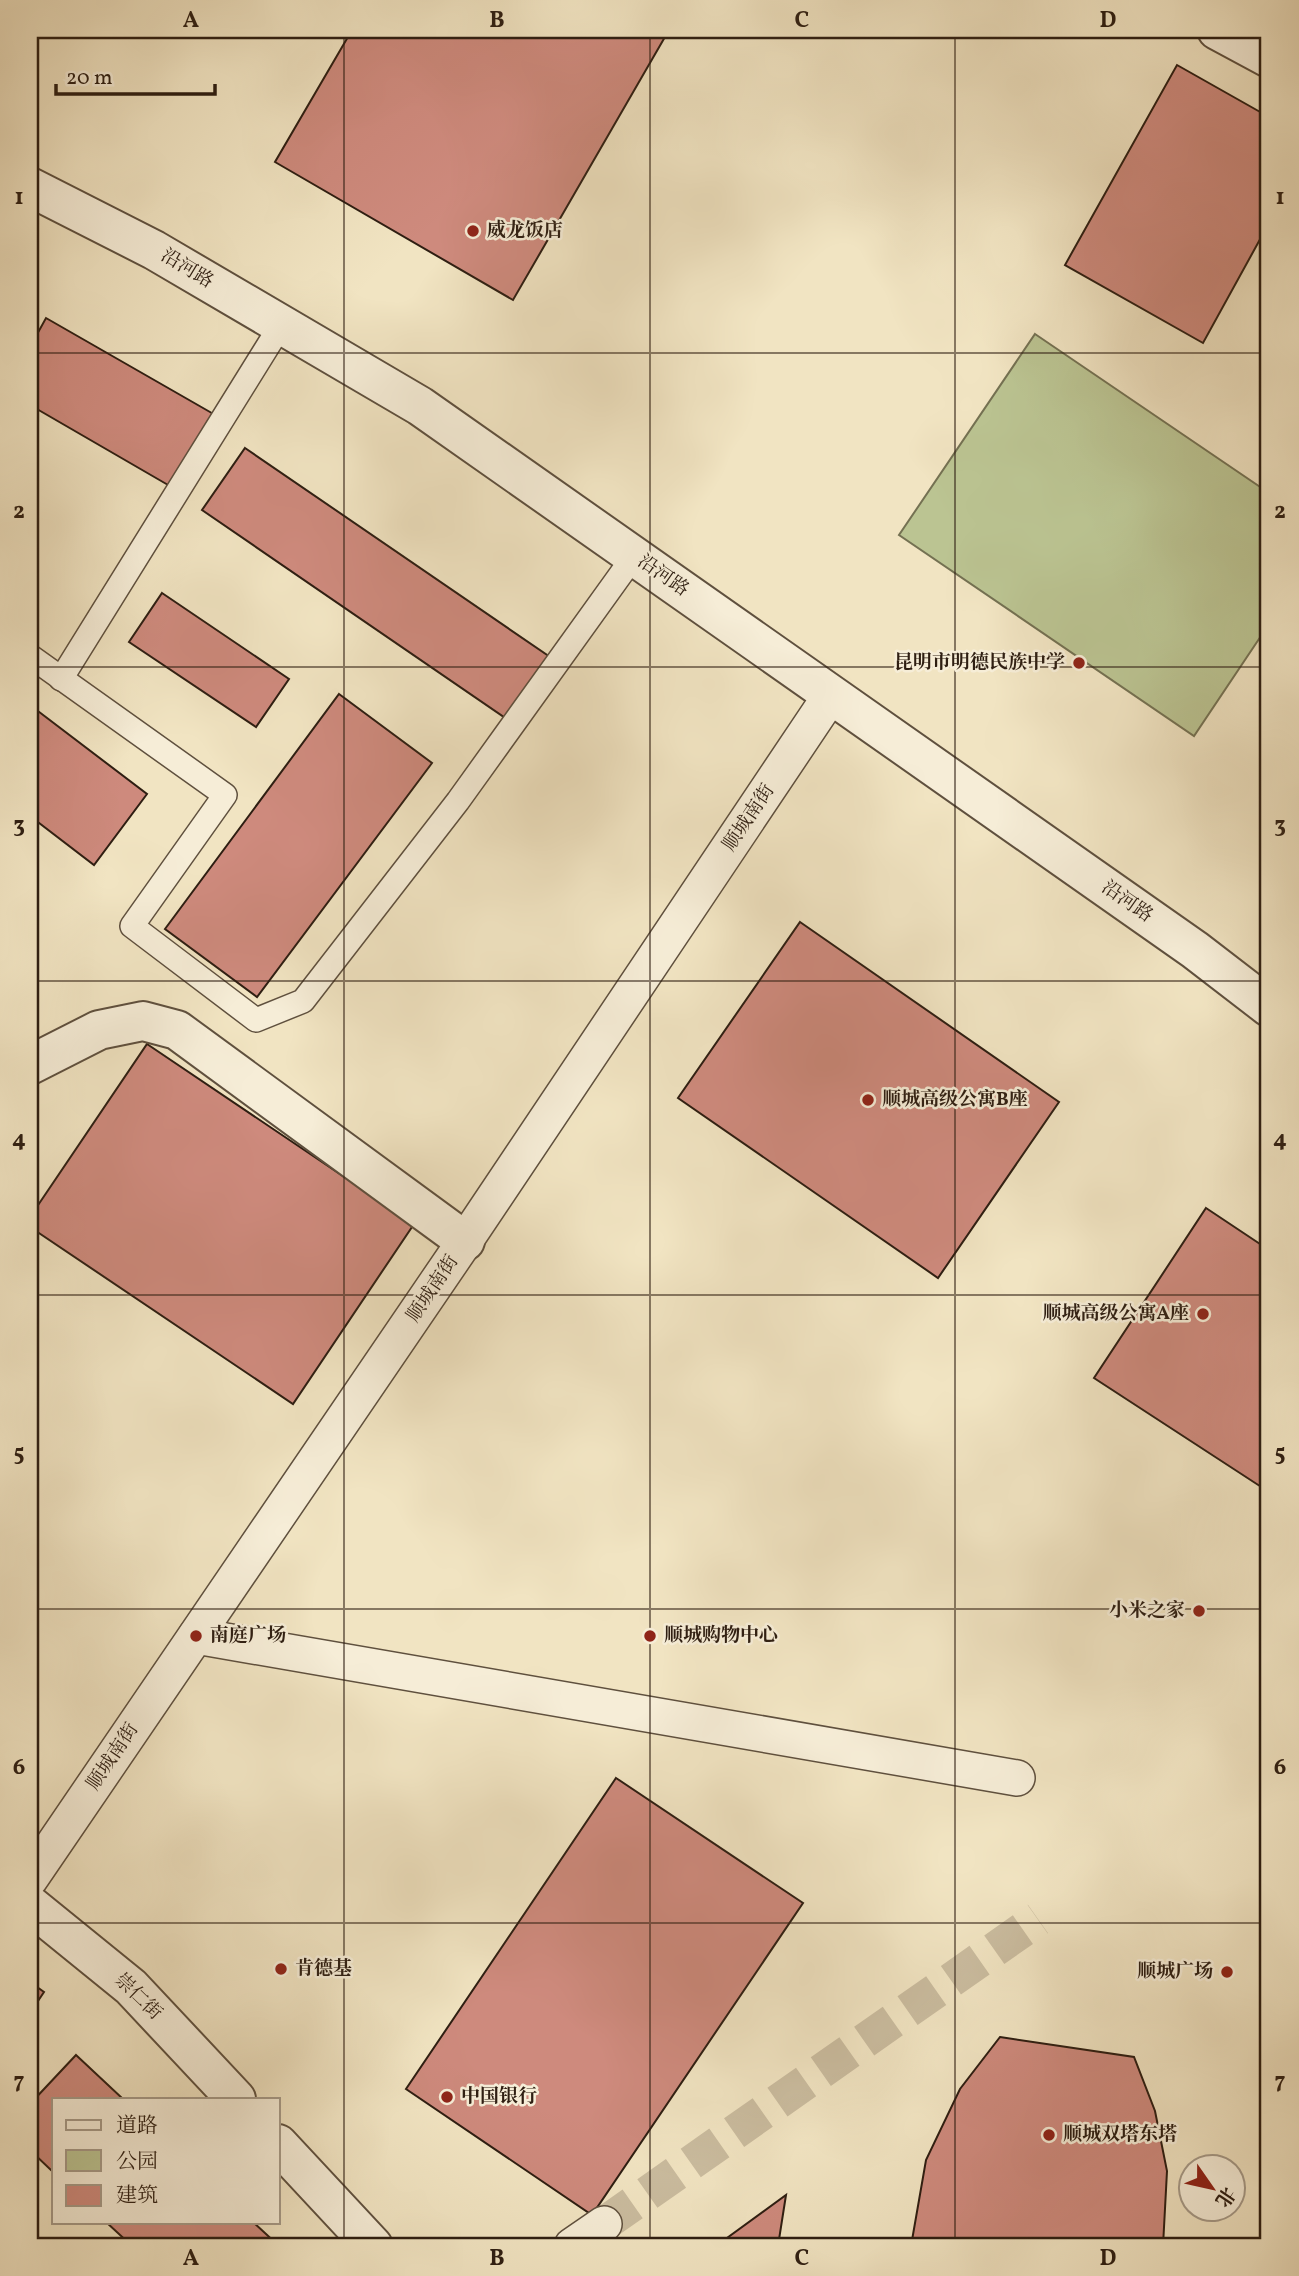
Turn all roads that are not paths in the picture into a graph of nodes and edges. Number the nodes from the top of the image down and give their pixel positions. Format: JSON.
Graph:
{"nodes":[{"id":1,"x":1217,"y":30,"type":"edge"},
{"id":2,"x":1269,"y":58,"type":"edge"},
{"id":3,"x":30,"y":187,"type":"edge"},
{"id":4,"x":281,"y":325,"type":"junction"},
{"id":5,"x":634,"y":556,"type":"junction"},
{"id":6,"x":30,"y":656,"type":"edge"},
{"id":7,"x":61,"y":679,"type":"junction"},
{"id":8,"x":831,"y":695,"type":"junction"},
{"id":9,"x":1269,"y":1007,"type":"edge"},
{"id":10,"x":30,"y":1065,"type":"edge"},
{"id":11,"x":465,"y":1241,"type":"junction"},
{"id":12,"x":196,"y":1636,"type":"junction"},
{"id":13,"x":1017,"y":1779,"type":"dead end"},
{"id":14,"x":30,"y":1879,"type":"edge"},
{"id":15,"x":30,"y":1906,"type":"edge"},
{"id":16,"x":235,"y":2098,"type":"edge"},
{"id":17,"x":280,"y":2146,"type":"edge"},
{"id":18,"x":604,"y":2224,"type":"tunnel mouth"},
{"id":19,"x":373,"y":2246,"type":"edge"},
{"id":20,"x":572,"y":2246,"type":"edge"}],
"edges":[{"from":1,"to":2,"type":"street"},
{"from":3,"to":4,"type":"street","name":"沿河路"},
{"from":4,"to":5,"type":"street","name":"沿河路"},
{"from":4,"to":7,"type":"lane"},
{"from":5,"to":7,"type":"lane"},
{"from":5,"to":8,"type":"street","name":"沿河路"},
{"from":6,"to":7,"type":"lane"},
{"from":8,"to":9,"type":"street","name":"沿河路"},
{"from":8,"to":11,"type":"street","name":"顺城南街"},
{"from":10,"to":11,"type":"street"},
{"from":11,"to":12,"type":"street","name":"顺城南街"},
{"from":12,"to":13,"type":"street"},
{"from":12,"to":14,"type":"street","name":"顺城南街"},
{"from":15,"to":16,"type":"street","name":"崇仁街"},
{"from":17,"to":19,"type":"street"},
{"from":18,"to":20,"type":"street"}]}
